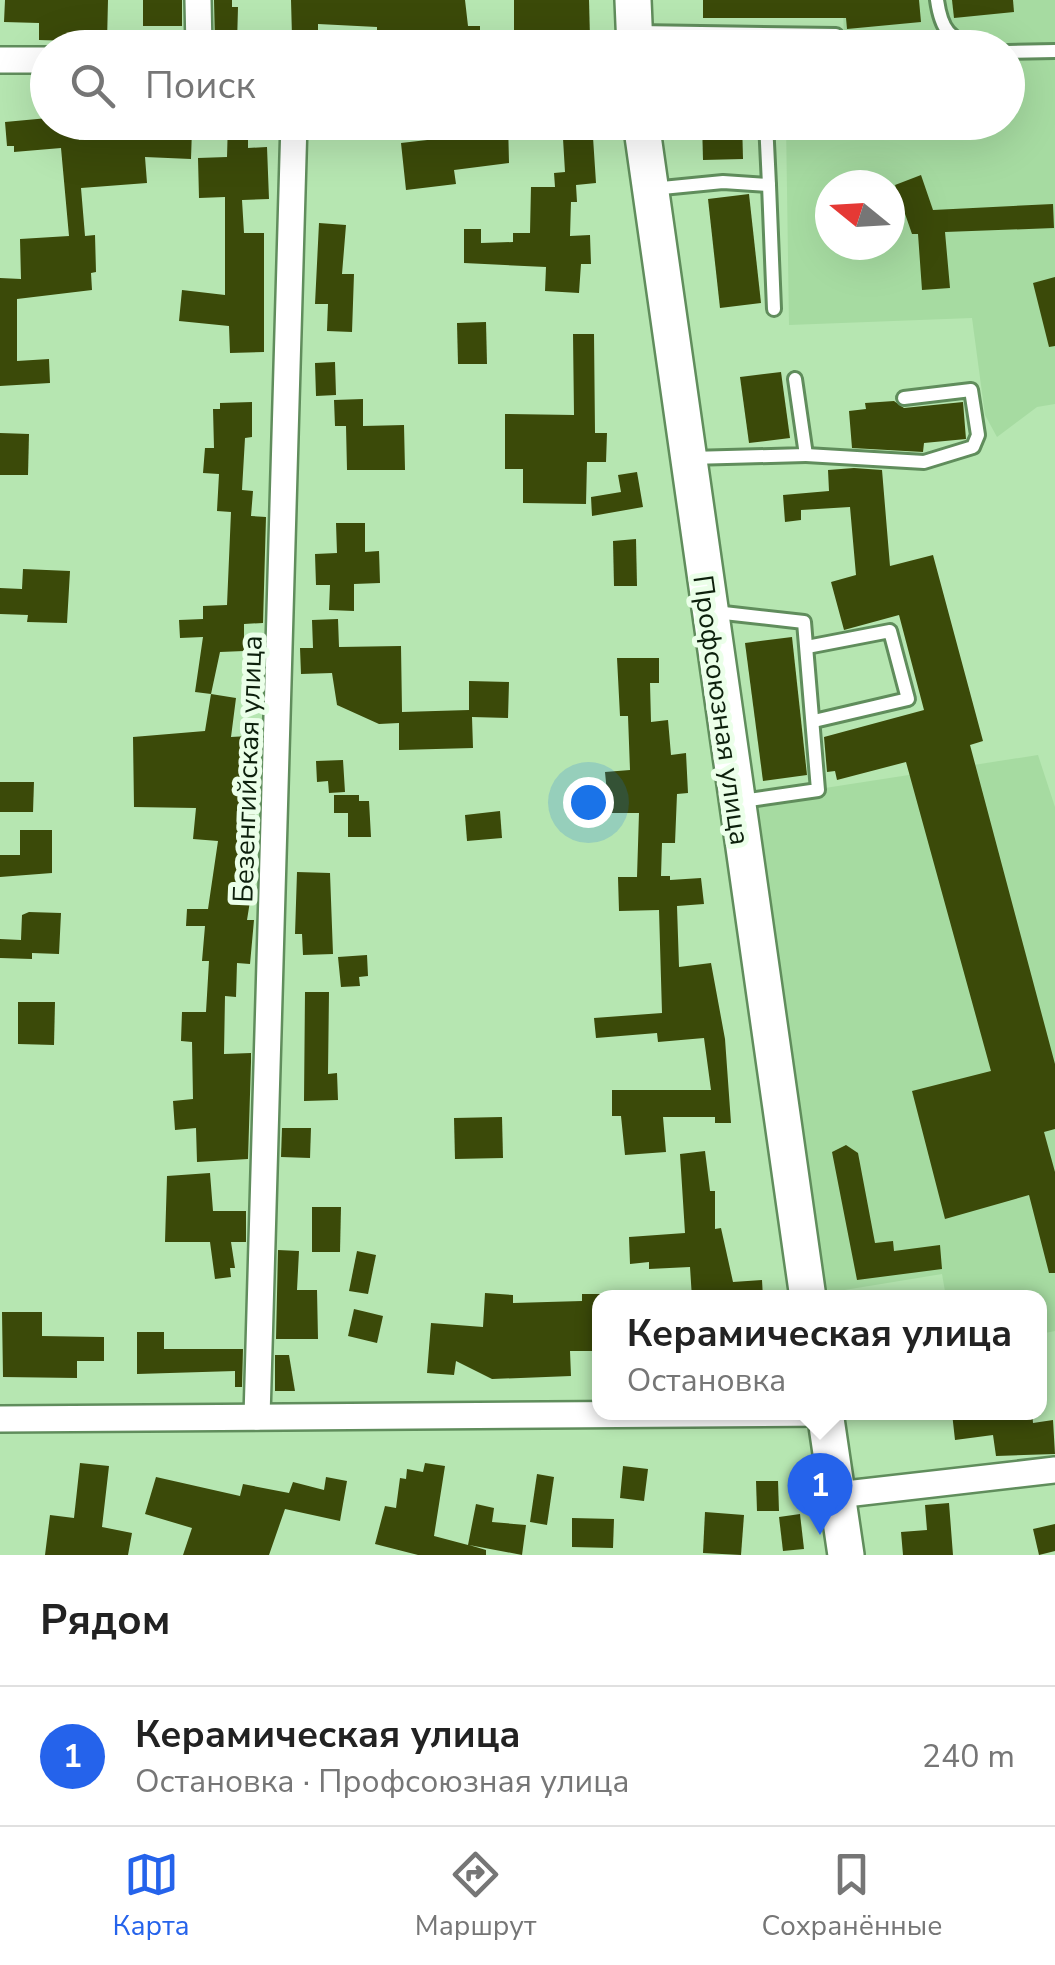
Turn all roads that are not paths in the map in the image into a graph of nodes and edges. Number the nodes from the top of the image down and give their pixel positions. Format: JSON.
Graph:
{"nodes":[{"id":1,"x":198,"y":0,"type":"edge"},
{"id":2,"x":937,"y":0,"type":"edge"},
{"id":3,"x":634,"y":26,"type":"edge"},
{"id":4,"x":199,"y":30,"type":"edge"},
{"id":5,"x":668,"y":30,"type":"edge"},
{"id":6,"x":944,"y":30,"type":"edge"},
{"id":7,"x":1055,"y":51,"type":"edge"},
{"id":8,"x":1025,"y":52,"type":"edge"},
{"id":9,"x":0,"y":60,"type":"edge"},
{"id":10,"x":30,"y":60,"type":"edge"},
{"id":11,"x":293,"y":140,"type":"edge"},
{"id":12,"x":643,"y":140,"type":"edge"},
{"id":13,"x":767,"y":140,"type":"edge"},
{"id":14,"x":769,"y":185,"type":"junction"},
{"id":15,"x":649,"y":189,"type":"junction"},
{"id":16,"x":774,"y":308,"type":"dead end"},
{"id":17,"x":795,"y":379,"type":"dead end"},
{"id":18,"x":904,"y":398,"type":"dead end"},
{"id":19,"x":806,"y":455,"type":"junction"},
{"id":20,"x":686,"y":458,"type":"junction"},
{"id":21,"x":708,"y":612,"type":"junction"},
{"id":22,"x":807,"y":647,"type":"junction"},
{"id":23,"x":814,"y":720,"type":"junction"},
{"id":24,"x":736,"y":802,"type":"junction"},
{"id":25,"x":807,"y":1290,"type":"edge"},
{"id":26,"x":592,"y":1415,"type":"edge"},
{"id":27,"x":257,"y":1417,"type":"junction"},
{"id":28,"x":0,"y":1419,"type":"edge"},
{"id":29,"x":826,"y":1420,"type":"edge"},
{"id":30,"x":1055,"y":1470,"type":"edge"},
{"id":31,"x":837,"y":1495,"type":"junction"},
{"id":32,"x":846,"y":1555,"type":"edge"}],
"edges":[{"from":1,"to":4,"type":"street"},
{"from":2,"to":6,"type":"lane"},
{"from":3,"to":5,"type":"lane"},
{"from":7,"to":8,"type":"lane"},
{"from":9,"to":10,"type":"street"},
{"from":11,"to":27,"type":"street","name":"Безенгийская улица"},
{"from":12,"to":15,"type":"street","name":"Профсоюзная улица"},
{"from":13,"to":14,"type":"lane"},
{"from":14,"to":15,"type":"lane"},
{"from":14,"to":16,"type":"lane"},
{"from":15,"to":20,"type":"street","name":"Профсоюзная улица"},
{"from":17,"to":19,"type":"lane"},
{"from":18,"to":19,"type":"lane"},
{"from":19,"to":20,"type":"lane"},
{"from":20,"to":21,"type":"street","name":"Профсоюзная улица"},
{"from":21,"to":22,"type":"lane"},
{"from":21,"to":24,"type":"street","name":"Профсоюзная улица"},
{"from":22,"to":23,"type":"lane"},
{"from":22,"to":23,"type":"lane"},
{"from":23,"to":24,"type":"lane"},
{"from":24,"to":25,"type":"street","name":"Профсоюзная улица"},
{"from":26,"to":27,"type":"street"},
{"from":27,"to":28,"type":"street"},
{"from":29,"to":31,"type":"street"},
{"from":30,"to":31,"type":"street"},
{"from":31,"to":32,"type":"street"}]}
